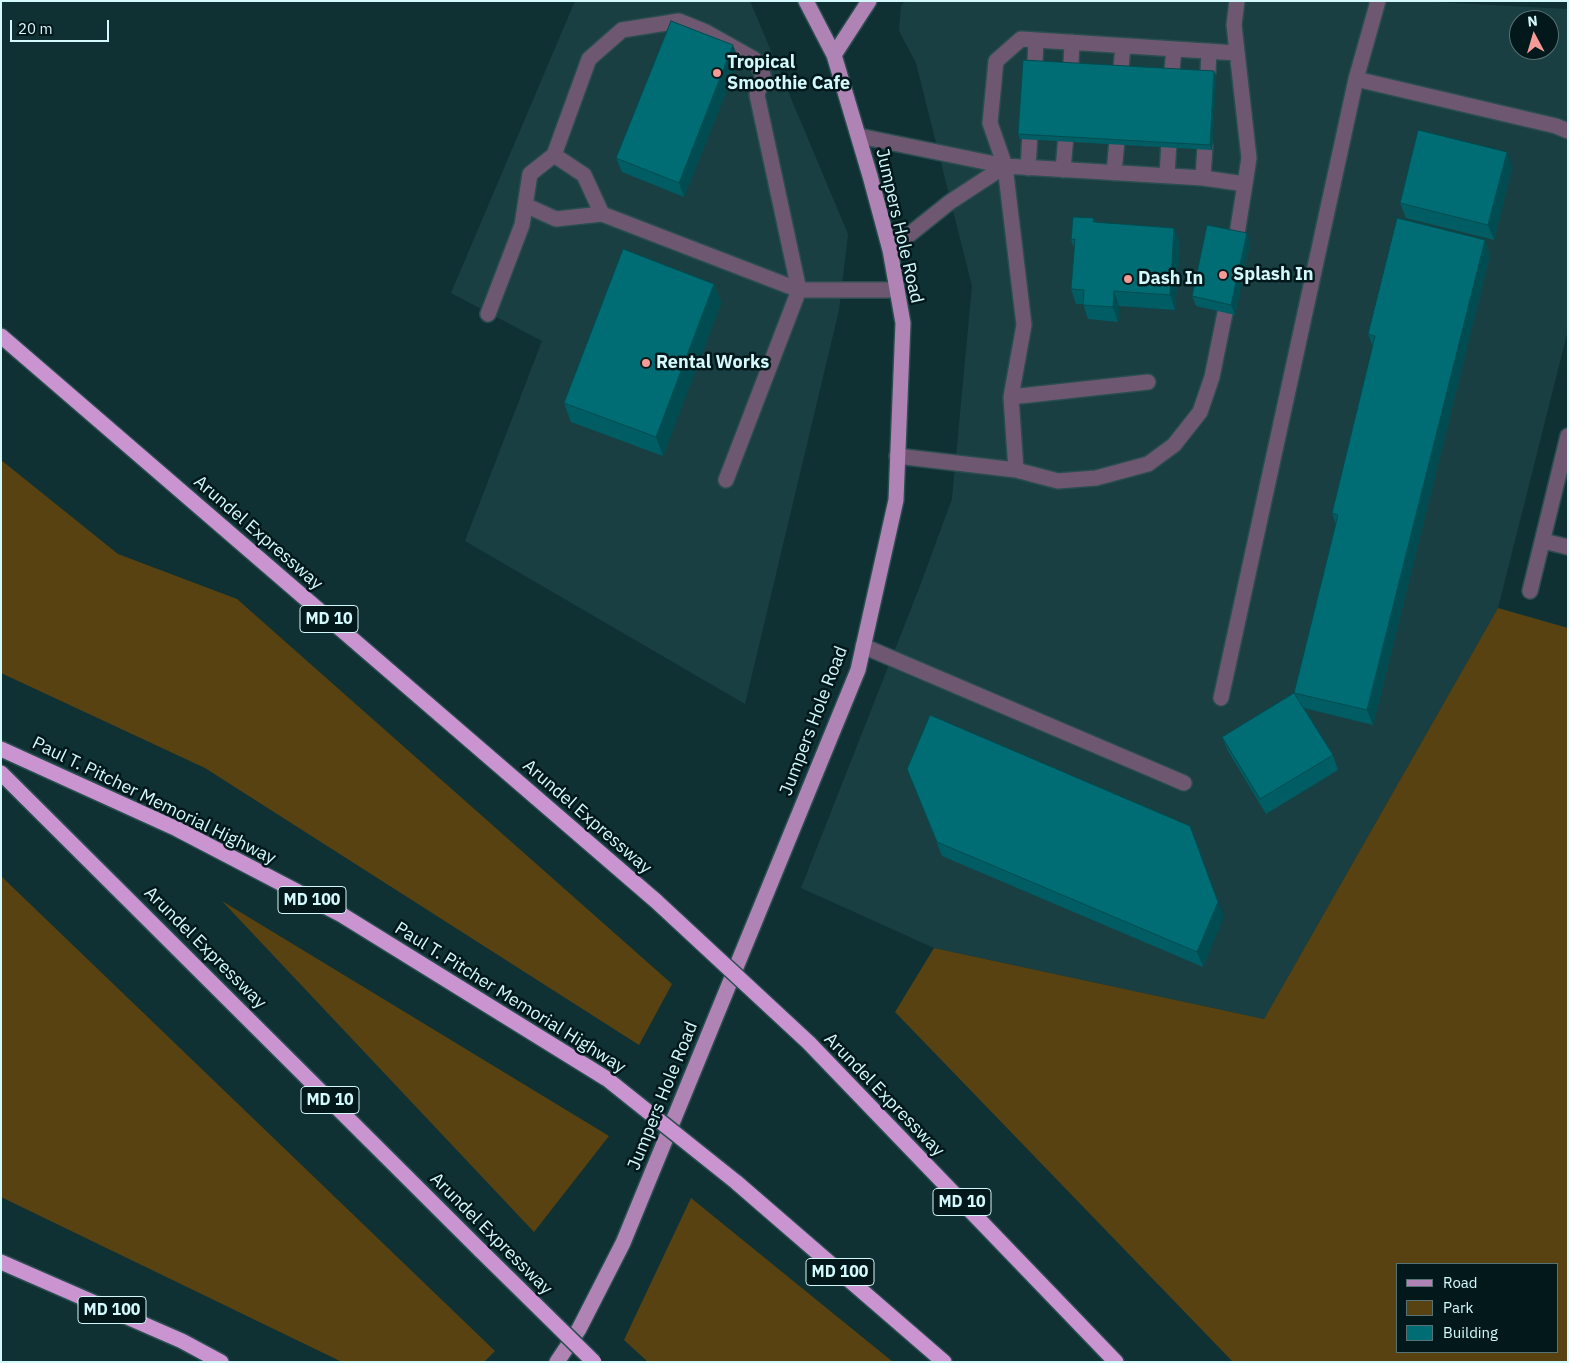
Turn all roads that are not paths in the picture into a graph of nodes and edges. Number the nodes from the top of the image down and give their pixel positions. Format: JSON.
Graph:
{"nodes":[{"id":1,"x":806,"y":1,"type":"edge"},
{"id":2,"x":869,"y":1,"type":"edge"},
{"id":3,"x":1237,"y":1,"type":"edge"},
{"id":4,"x":1378,"y":1,"type":"edge"},
{"id":5,"x":1036,"y":40,"type":"junction"},
{"id":6,"x":1072,"y":42,"type":"junction"},
{"id":7,"x":1123,"y":46,"type":"junction"},
{"id":8,"x":1174,"y":49,"type":"junction"},
{"id":9,"x":1209,"y":51,"type":"junction"},
{"id":10,"x":1237,"y":52,"type":"junction"},
{"id":11,"x":834,"y":55,"type":"junction"},
{"id":12,"x":1035,"y":62,"type":"edge"},
{"id":13,"x":1071,"y":63,"type":"edge"},
{"id":14,"x":1122,"y":68,"type":"edge"},
{"id":15,"x":1172,"y":70,"type":"edge"},
{"id":16,"x":1208,"y":72,"type":"edge"},
{"id":17,"x":1356,"y":79,"type":"junction"},
{"id":18,"x":1568,"y":131,"type":"edge"},
{"id":19,"x":1030,"y":134,"type":"edge"},
{"id":20,"x":1066,"y":135,"type":"edge"},
{"id":21,"x":858,"y":136,"type":"junction"},
{"id":22,"x":1117,"y":140,"type":"edge"},
{"id":23,"x":1169,"y":142,"type":"edge"},
{"id":24,"x":1205,"y":146,"type":"edge"},
{"id":25,"x":554,"y":155,"type":"junction"},
{"id":26,"x":1004,"y":166,"type":"junction"},
{"id":27,"x":1028,"y":168,"type":"junction"},
{"id":28,"x":1063,"y":170,"type":"junction"},
{"id":29,"x":1114,"y":172,"type":"junction"},
{"id":30,"x":1167,"y":175,"type":"junction"},
{"id":31,"x":1204,"y":178,"type":"junction"},
{"id":32,"x":1245,"y":184,"type":"junction"},
{"id":33,"x":525,"y":205,"type":"junction"},
{"id":34,"x":602,"y":214,"type":"junction"},
{"id":35,"x":1236,"y":240,"type":"edge"},
{"id":36,"x":890,"y":250,"type":"junction"},
{"id":37,"x":799,"y":290,"type":"junction"},
{"id":38,"x":897,"y":290,"type":"junction"},
{"id":39,"x":1225,"y":313,"type":"edge"},
{"id":40,"x":488,"y":314,"type":"dead end"},
{"id":41,"x":1,"y":336,"type":"edge"},
{"id":42,"x":1148,"y":382,"type":"dead end"},
{"id":43,"x":1011,"y":397,"type":"junction"},
{"id":44,"x":1568,"y":436,"type":"edge"},
{"id":45,"x":897,"y":456,"type":"junction"},
{"id":46,"x":1016,"y":470,"type":"junction"},
{"id":47,"x":726,"y":480,"type":"dead end"},
{"id":48,"x":1543,"y":540,"type":"junction"},
{"id":49,"x":1568,"y":547,"type":"edge"},
{"id":50,"x":1530,"y":591,"type":"dead end"},
{"id":51,"x":863,"y":646,"type":"junction"},
{"id":52,"x":1221,"y":698,"type":"dead end"},
{"id":53,"x":1,"y":749,"type":"edge"},
{"id":54,"x":1,"y":773,"type":"edge"},
{"id":55,"x":1184,"y":783,"type":"dead end"},
{"id":56,"x":1,"y":1262,"type":"edge"},
{"id":57,"x":221,"y":1362,"type":"edge"},
{"id":58,"x":557,"y":1362,"type":"edge"},
{"id":59,"x":594,"y":1362,"type":"edge"},
{"id":60,"x":944,"y":1362,"type":"edge"},
{"id":61,"x":1116,"y":1362,"type":"edge"}],
"edges":[{"from":1,"to":11,"type":"main road","name":"Jumpers Hole Road"},
{"from":2,"to":11,"type":"main road"},
{"from":3,"to":10,"type":"lane"},
{"from":4,"to":17,"type":"lane"},
{"from":5,"to":6,"type":"lane"},
{"from":5,"to":12,"type":"lane"},
{"from":5,"to":26,"type":"lane"},
{"from":6,"to":7,"type":"lane"},
{"from":6,"to":13,"type":"lane"},
{"from":7,"to":8,"type":"lane"},
{"from":7,"to":14,"type":"lane"},
{"from":8,"to":9,"type":"lane"},
{"from":8,"to":15,"type":"lane"},
{"from":9,"to":10,"type":"lane"},
{"from":9,"to":16,"type":"lane"},
{"from":10,"to":32,"type":"lane"},
{"from":11,"to":21,"type":"main road","name":"Jumpers Hole Road"},
{"from":17,"to":18,"type":"lane"},
{"from":17,"to":52,"type":"lane"},
{"from":19,"to":27,"type":"lane"},
{"from":20,"to":28,"type":"lane"},
{"from":21,"to":26,"type":"lane"},
{"from":21,"to":36,"type":"main road","name":"Jumpers Hole Road"},
{"from":22,"to":29,"type":"lane"},
{"from":23,"to":30,"type":"lane"},
{"from":24,"to":31,"type":"lane"},
{"from":25,"to":33,"type":"lane"},
{"from":25,"to":34,"type":"lane"},
{"from":25,"to":37,"type":"lane"},
{"from":26,"to":27,"type":"lane"},
{"from":26,"to":36,"type":"lane"},
{"from":26,"to":43,"type":"lane"},
{"from":27,"to":28,"type":"lane"},
{"from":28,"to":29,"type":"lane"},
{"from":29,"to":30,"type":"lane"},
{"from":30,"to":31,"type":"lane"},
{"from":31,"to":32,"type":"lane"},
{"from":32,"to":35,"type":"lane"},
{"from":33,"to":34,"type":"lane"},
{"from":33,"to":40,"type":"lane"},
{"from":34,"to":37,"type":"lane"},
{"from":36,"to":38,"type":"main road","name":"Jumpers Hole Road"},
{"from":37,"to":38,"type":"lane"},
{"from":37,"to":47,"type":"lane"},
{"from":38,"to":45,"type":"main road","name":"Jumpers Hole Road"},
{"from":39,"to":46,"type":"lane"},
{"from":41,"to":61,"type":"highway","name":"Arundel Expressway","number":"MD 10","bridge":true},
{"from":42,"to":43,"type":"lane"},
{"from":43,"to":46,"type":"lane"},
{"from":44,"to":48,"type":"lane"},
{"from":45,"to":46,"type":"lane"},
{"from":45,"to":51,"type":"main road","name":"Jumpers Hole Road"},
{"from":48,"to":49,"type":"lane"},
{"from":48,"to":50,"type":"lane"},
{"from":51,"to":55,"type":"lane"},
{"from":51,"to":58,"type":"main road","name":"Jumpers Hole Road"},
{"from":53,"to":60,"type":"highway","name":"Paul T. Pitcher Memorial Highway","number":"MD 100","bridge":true},
{"from":54,"to":59,"type":"highway","name":"Arundel Expressway","number":"MD 10","bridge":true},
{"from":56,"to":57,"type":"highway","number":"MD 100"}]}
